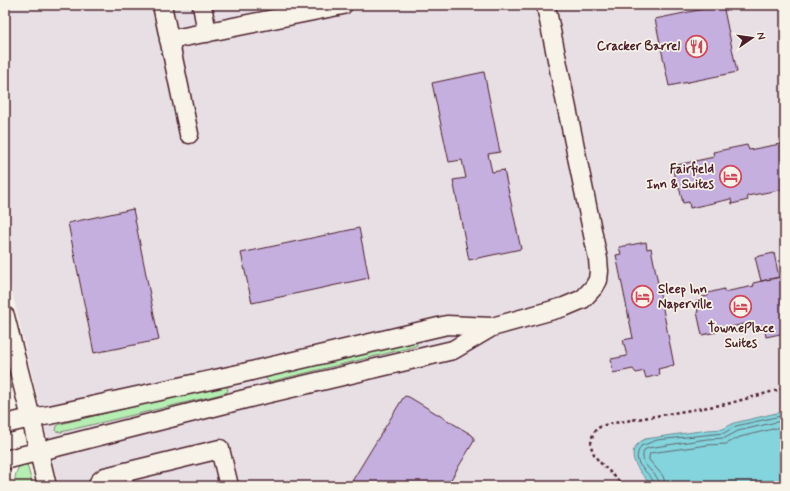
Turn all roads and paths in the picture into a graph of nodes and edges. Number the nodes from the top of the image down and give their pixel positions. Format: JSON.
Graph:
{"nodes":[{"id":1,"x":162,"y":5,"type":"edge"},
{"id":2,"x":202,"y":5,"type":"edge"},
{"id":3,"x":342,"y":5,"type":"edge"},
{"id":4,"x":547,"y":11,"type":"dead end"},
{"id":5,"x":207,"y":33,"type":"junction"},
{"id":6,"x":169,"y":40,"type":"junction"},
{"id":7,"x":189,"y":134,"type":"dead end"},
{"id":8,"x":5,"y":316,"type":"edge"},
{"id":9,"x":492,"y":328,"type":"junction"},
{"id":10,"x":785,"y":388,"type":"edge"},
{"id":11,"x":31,"y":418,"type":"junction"},
{"id":12,"x":5,"y":424,"type":"edge"},
{"id":13,"x":39,"y":452,"type":"junction"},
{"id":14,"x":5,"y":460,"type":"edge"},
{"id":15,"x":47,"y":486,"type":"edge"},
{"id":16,"x":98,"y":486,"type":"edge"},
{"id":17,"x":229,"y":486,"type":"edge"},
{"id":18,"x":623,"y":486,"type":"edge"}],
"edges":[{"from":1,"to":6,"type":"street"},
{"from":2,"to":5,"type":"street"},
{"from":3,"to":5,"type":"street"},
{"from":4,"to":9,"type":"street"},
{"from":5,"to":6,"type":"street"},
{"from":6,"to":7,"type":"street"},
{"from":8,"to":11,"type":"street"},
{"from":9,"to":11,"type":"street"},
{"from":9,"to":13,"type":"street"},
{"from":10,"to":18,"type":"path"},
{"from":11,"to":12,"type":"street"},
{"from":11,"to":13,"type":"street"},
{"from":13,"to":14,"type":"street"},
{"from":13,"to":15,"type":"street"},
{"from":16,"to":17,"type":"street"}]}
